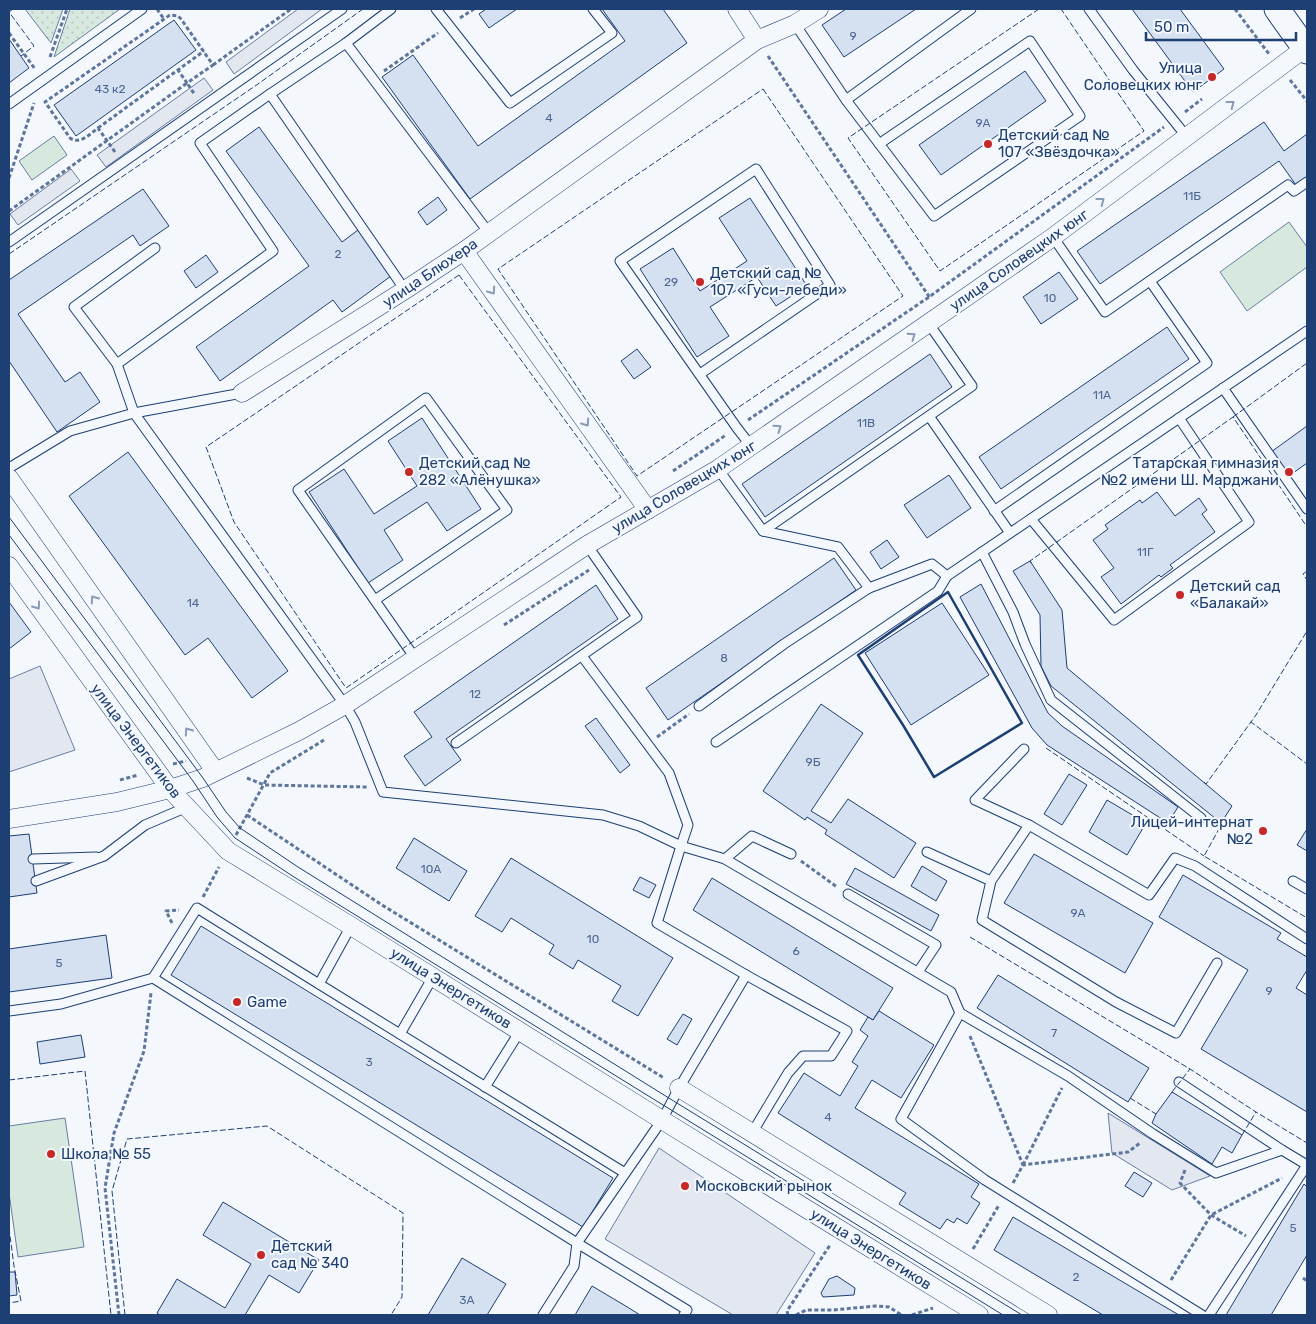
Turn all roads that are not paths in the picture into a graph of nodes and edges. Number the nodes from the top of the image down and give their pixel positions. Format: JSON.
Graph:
{"nodes":[{"id":1,"x":142,"y":9,"type":"edge"},
{"id":2,"x":342,"y":9,"type":"edge"},
{"id":3,"x":391,"y":9,"type":"edge"},
{"id":4,"x":436,"y":9,"type":"edge"},
{"id":5,"x":594,"y":9,"type":"edge"},
{"id":6,"x":737,"y":9,"type":"edge"},
{"id":7,"x":819,"y":9,"type":"edge"},
{"id":8,"x":971,"y":9,"type":"edge"},
{"id":9,"x":1089,"y":9,"type":"edge"},
{"id":10,"x":1277,"y":9,"type":"edge"},
{"id":11,"x":329,"y":12,"type":"edge"},
{"id":12,"x":795,"y":24,"type":"junction"},
{"id":13,"x":757,"y":40,"type":"junction"},
{"id":14,"x":346,"y":43,"type":"junction"},
{"id":15,"x":1307,"y":48,"type":"edge"},
{"id":16,"x":270,"y":94,"type":"junction"},
{"id":17,"x":846,"y":100,"type":"junction"},
{"id":18,"x":9,"y":104,"type":"edge"},
{"id":19,"x":1188,"y":137,"type":"junction"},
{"id":20,"x":878,"y":144,"type":"junction"},
{"id":21,"x":1307,"y":182,"type":"edge"},
{"id":22,"x":489,"y":233,"type":"junction"},
{"id":23,"x":1053,"y":237,"type":"junction"},
{"id":24,"x":9,"y":242,"type":"edge"},
{"id":25,"x":155,"y":248,"type":"dead end"},
{"id":26,"x":464,"y":251,"type":"junction"},
{"id":27,"x":1150,"y":281,"type":"junction"},
{"id":28,"x":405,"y":290,"type":"junction"},
{"id":29,"x":936,"y":319,"type":"junction"},
{"id":30,"x":1307,"y":331,"type":"edge"},
{"id":31,"x":117,"y":364,"type":"junction"},
{"id":32,"x":700,"y":374,"type":"junction"},
{"id":33,"x":1223,"y":388,"type":"junction"},
{"id":34,"x":242,"y":393,"type":"joint"},
{"id":35,"x":134,"y":413,"type":"junction"},
{"id":36,"x":929,"y":416,"type":"junction"},
{"id":37,"x":1179,"y":418,"type":"junction"},
{"id":38,"x":751,"y":446,"type":"junction"},
{"id":39,"x":9,"y":468,"type":"edge"},
{"id":40,"x":718,"y":469,"type":"junction"},
{"id":41,"x":9,"y":478,"type":"edge"},
{"id":42,"x":1307,"y":509,"type":"edge"},
{"id":43,"x":648,"y":510,"type":"junction"},
{"id":44,"x":994,"y":511,"type":"junction"},
{"id":45,"x":1031,"y":519,"type":"junction"},
{"id":46,"x":763,"y":531,"type":"junction"},
{"id":47,"x":1010,"y":533,"type":"junction"},
{"id":48,"x":588,"y":545,"type":"junction"},
{"id":49,"x":982,"y":552,"type":"junction"},
{"id":50,"x":9,"y":566,"type":"edge"},
{"id":51,"x":947,"y":576,"type":"junction"},
{"id":52,"x":868,"y":588,"type":"junction"},
{"id":53,"x":376,"y":600,"type":"junction"},
{"id":54,"x":582,"y":656,"type":"junction"},
{"id":55,"x":416,"y":658,"type":"junction"},
{"id":56,"x":345,"y":705,"type":"junction"},
{"id":57,"x":700,"y":706,"type":"road end"},
{"id":58,"x":716,"y":742,"type":"dead end"},
{"id":59,"x":456,"y":743,"type":"dead end"},
{"id":60,"x":1024,"y":749,"type":"dead end"},
{"id":61,"x":216,"y":771,"type":"junction"},
{"id":62,"x":170,"y":789,"type":"junction"},
{"id":63,"x":187,"y":808,"type":"junction"},
{"id":64,"x":1201,"y":818,"type":"dead end"},
{"id":65,"x":9,"y":819,"type":"edge"},
{"id":66,"x":1029,"y":825,"type":"junction"},
{"id":67,"x":681,"y":846,"type":"junction"},
{"id":68,"x":927,"y":852,"type":"dead end"},
{"id":69,"x":791,"y":854,"type":"road end"},
{"id":70,"x":104,"y":856,"type":"junction"},
{"id":71,"x":33,"y":859,"type":"dead end"},
{"id":72,"x":725,"y":859,"type":"junction"},
{"id":73,"x":36,"y":881,"type":"dead end"},
{"id":74,"x":991,"y":881,"type":"junction"},
{"id":75,"x":1294,"y":881,"type":"dead end"},
{"id":76,"x":1307,"y":889,"type":"edge"},
{"id":77,"x":848,"y":894,"type":"road end"},
{"id":78,"x":351,"y":926,"type":"junction"},
{"id":79,"x":1307,"y":939,"type":"edge"},
{"id":80,"x":1217,"y":962,"type":"dead end"},
{"id":81,"x":918,"y":972,"type":"junction"},
{"id":82,"x":746,"y":975,"type":"junction"},
{"id":83,"x":433,"y":977,"type":"junction"},
{"id":84,"x":153,"y":978,"type":"junction"},
{"id":85,"x":319,"y":984,"type":"junction"},
{"id":86,"x":9,"y":1011,"type":"edge"},
{"id":87,"x":960,"y":1013,"type":"junction"},
{"id":88,"x":520,"y":1031,"type":"junction"},
{"id":89,"x":400,"y":1034,"type":"junction"},
{"id":90,"x":1179,"y":1082,"type":"dead end"},
{"id":91,"x":485,"y":1086,"type":"junction"},
{"id":92,"x":679,"y":1088,"type":"junction"},
{"id":93,"x":662,"y":1120,"type":"junction"},
{"id":94,"x":752,"y":1133,"type":"junction"},
{"id":95,"x":1282,"y":1150,"type":"junction"},
{"id":96,"x":1307,"y":1165,"type":"edge"},
{"id":97,"x":625,"y":1173,"type":"junction"},
{"id":98,"x":577,"y":1243,"type":"junction"},
{"id":99,"x":543,"y":1315,"type":"edge"},
{"id":100,"x":684,"y":1315,"type":"edge"},
{"id":101,"x":979,"y":1315,"type":"edge"},
{"id":102,"x":1048,"y":1315,"type":"edge"},
{"id":103,"x":1202,"y":1315,"type":"edge"},
{"id":104,"x":1209,"y":1315,"type":"edge"}],
"edges":[{"from":1,"to":18,"type":"lane"},
{"from":2,"to":11,"type":"lane"},
{"from":3,"to":14,"type":"lane"},
{"from":4,"to":5,"type":"lane"},
{"from":6,"to":13,"type":"street"},
{"from":7,"to":12,"type":"street","name":"улица Блюхера"},
{"from":8,"to":17,"type":"lane"},
{"from":9,"to":19,"type":"lane"},
{"from":10,"to":15,"type":"street"},
{"from":11,"to":24,"type":"lane"},
{"from":12,"to":13,"type":"street","name":"улица Блюхера"},
{"from":12,"to":17,"type":"lane"},
{"from":13,"to":22,"type":"street","name":"улица Блюхера"},
{"from":14,"to":16,"type":"lane"},
{"from":14,"to":22,"type":"lane"},
{"from":19,"to":15,"type":"street","name":"улица Соловецких юнг","one_way":true},
{"from":16,"to":28,"type":"lane"},
{"from":16,"to":31,"type":"lane"},
{"from":17,"to":20,"type":"lane"},
{"from":23,"to":19,"type":"street","name":"улица Соловецких юнг","one_way":true},
{"from":20,"to":20,"type":"lane"},
{"from":21,"to":27,"type":"lane"},
{"from":22,"to":26,"type":"street","name":"улица Блюхера"},
{"from":23,"to":27,"type":"lane"},
{"from":23,"to":29,"type":"street","name":"улица Соловецких юнг"},
{"from":25,"to":31,"type":"lane"},
{"from":26,"to":28,"type":"street","name":"улица Блюхера"},
{"from":26,"to":43,"type":"street","one_way":true},
{"from":27,"to":44,"type":"lane"},
{"from":28,"to":34,"type":"street","name":"улица Блюхера"},
{"from":29,"to":36,"type":"lane"},
{"from":38,"to":29,"type":"street","name":"улица Соловецких юнг","one_way":true},
{"from":30,"to":33,"type":"lane"},
{"from":31,"to":35,"type":"lane"},
{"from":32,"to":32,"type":"lane"},
{"from":32,"to":38,"type":"lane"},
{"from":33,"to":37,"type":"lane"},
{"from":33,"to":42,"type":"lane"},
{"from":34,"to":35,"type":"lane","name":"улица Блюхера"},
{"from":35,"to":39,"type":"lane","name":"улица Блюхера"},
{"from":35,"to":56,"type":"lane"},
{"from":36,"to":44,"type":"lane"},
{"from":36,"to":46,"type":"lane"},
{"from":37,"to":45,"type":"lane"},
{"from":37,"to":45,"type":"lane"},
{"from":38,"to":40,"type":"street","name":"улица Соловецких юнг"},
{"from":40,"to":43,"type":"street","name":"улица Соловецких юнг"},
{"from":40,"to":46,"type":"lane"},
{"from":61,"to":41,"type":"street","one_way":true},
{"from":43,"to":48,"type":"street","name":"улица Соловецких юнг"},
{"from":44,"to":47,"type":"lane"},
{"from":45,"to":47,"type":"lane"},
{"from":46,"to":52,"type":"lane"},
{"from":47,"to":49,"type":"lane"},
{"from":48,"to":54,"type":"lane"},
{"from":48,"to":55,"type":"street","name":"улица Соловецких юнг"},
{"from":49,"to":51,"type":"lane"},
{"from":49,"to":64,"type":"lane"},
{"from":50,"to":62,"type":"street","name":"улица Энергетиков","one_way":true},
{"from":51,"to":52,"type":"lane"},
{"from":51,"to":58,"type":"lane"},
{"from":52,"to":57,"type":"lane"},
{"from":53,"to":53,"type":"lane"},
{"from":53,"to":55,"type":"lane"},
{"from":54,"to":59,"type":"lane"},
{"from":54,"to":67,"type":"lane"},
{"from":55,"to":56,"type":"street","name":"улица Соловецких юнг"},
{"from":56,"to":61,"type":"street","name":"улица Соловецких юнг"},
{"from":56,"to":67,"type":"lane"},
{"from":60,"to":66,"type":"lane"},
{"from":61,"to":62,"type":"street","name":"улица Соловецких юнг"},
{"from":62,"to":63,"type":"street","name":"улица Энергетиков"},
{"from":62,"to":65,"type":"street","name":"улица Соловецких юнг"},
{"from":63,"to":70,"type":"lane"},
{"from":63,"to":78,"type":"street","name":"улица Энергетиков"},
{"from":66,"to":74,"type":"lane"},
{"from":66,"to":79,"type":"lane"},
{"from":67,"to":72,"type":"lane"},
{"from":67,"to":82,"type":"lane"},
{"from":68,"to":74,"type":"lane"},
{"from":69,"to":72,"type":"lane"},
{"from":70,"to":71,"type":"lane"},
{"from":70,"to":73,"type":"lane"},
{"from":72,"to":81,"type":"lane"},
{"from":74,"to":80,"type":"lane"},
{"from":75,"to":76,"type":"lane"},
{"from":77,"to":81,"type":"lane"},
{"from":78,"to":83,"type":"street","name":"улица Энергетиков"},
{"from":78,"to":85,"type":"lane"},
{"from":81,"to":87,"type":"lane"},
{"from":82,"to":92,"type":"lane"},
{"from":82,"to":94,"type":"lane"},
{"from":83,"to":88,"type":"street","name":"улица Энергетиков"},
{"from":83,"to":89,"type":"lane"},
{"from":84,"to":85,"type":"lane"},
{"from":84,"to":86,"type":"lane"},
{"from":84,"to":98,"type":"lane"},
{"from":85,"to":89,"type":"lane"},
{"from":87,"to":95,"type":"lane"},
{"from":87,"to":103,"type":"lane"},
{"from":88,"to":91,"type":"lane"},
{"from":88,"to":93,"type":"street","name":"улица Энергетиков"},
{"from":89,"to":91,"type":"lane"},
{"from":90,"to":95,"type":"lane"},
{"from":91,"to":97,"type":"lane"},
{"from":92,"to":93,"type":"lane"},
{"from":92,"to":94,"type":"street"},
{"from":93,"to":97,"type":"lane"},
{"from":93,"to":101,"type":"street","name":"улица Энергетиков"},
{"from":94,"to":102,"type":"street"},
{"from":95,"to":96,"type":"lane"},
{"from":96,"to":104,"type":"lane"},
{"from":97,"to":98,"type":"lane"},
{"from":98,"to":99,"type":"lane"},
{"from":98,"to":100,"type":"lane"}]}
